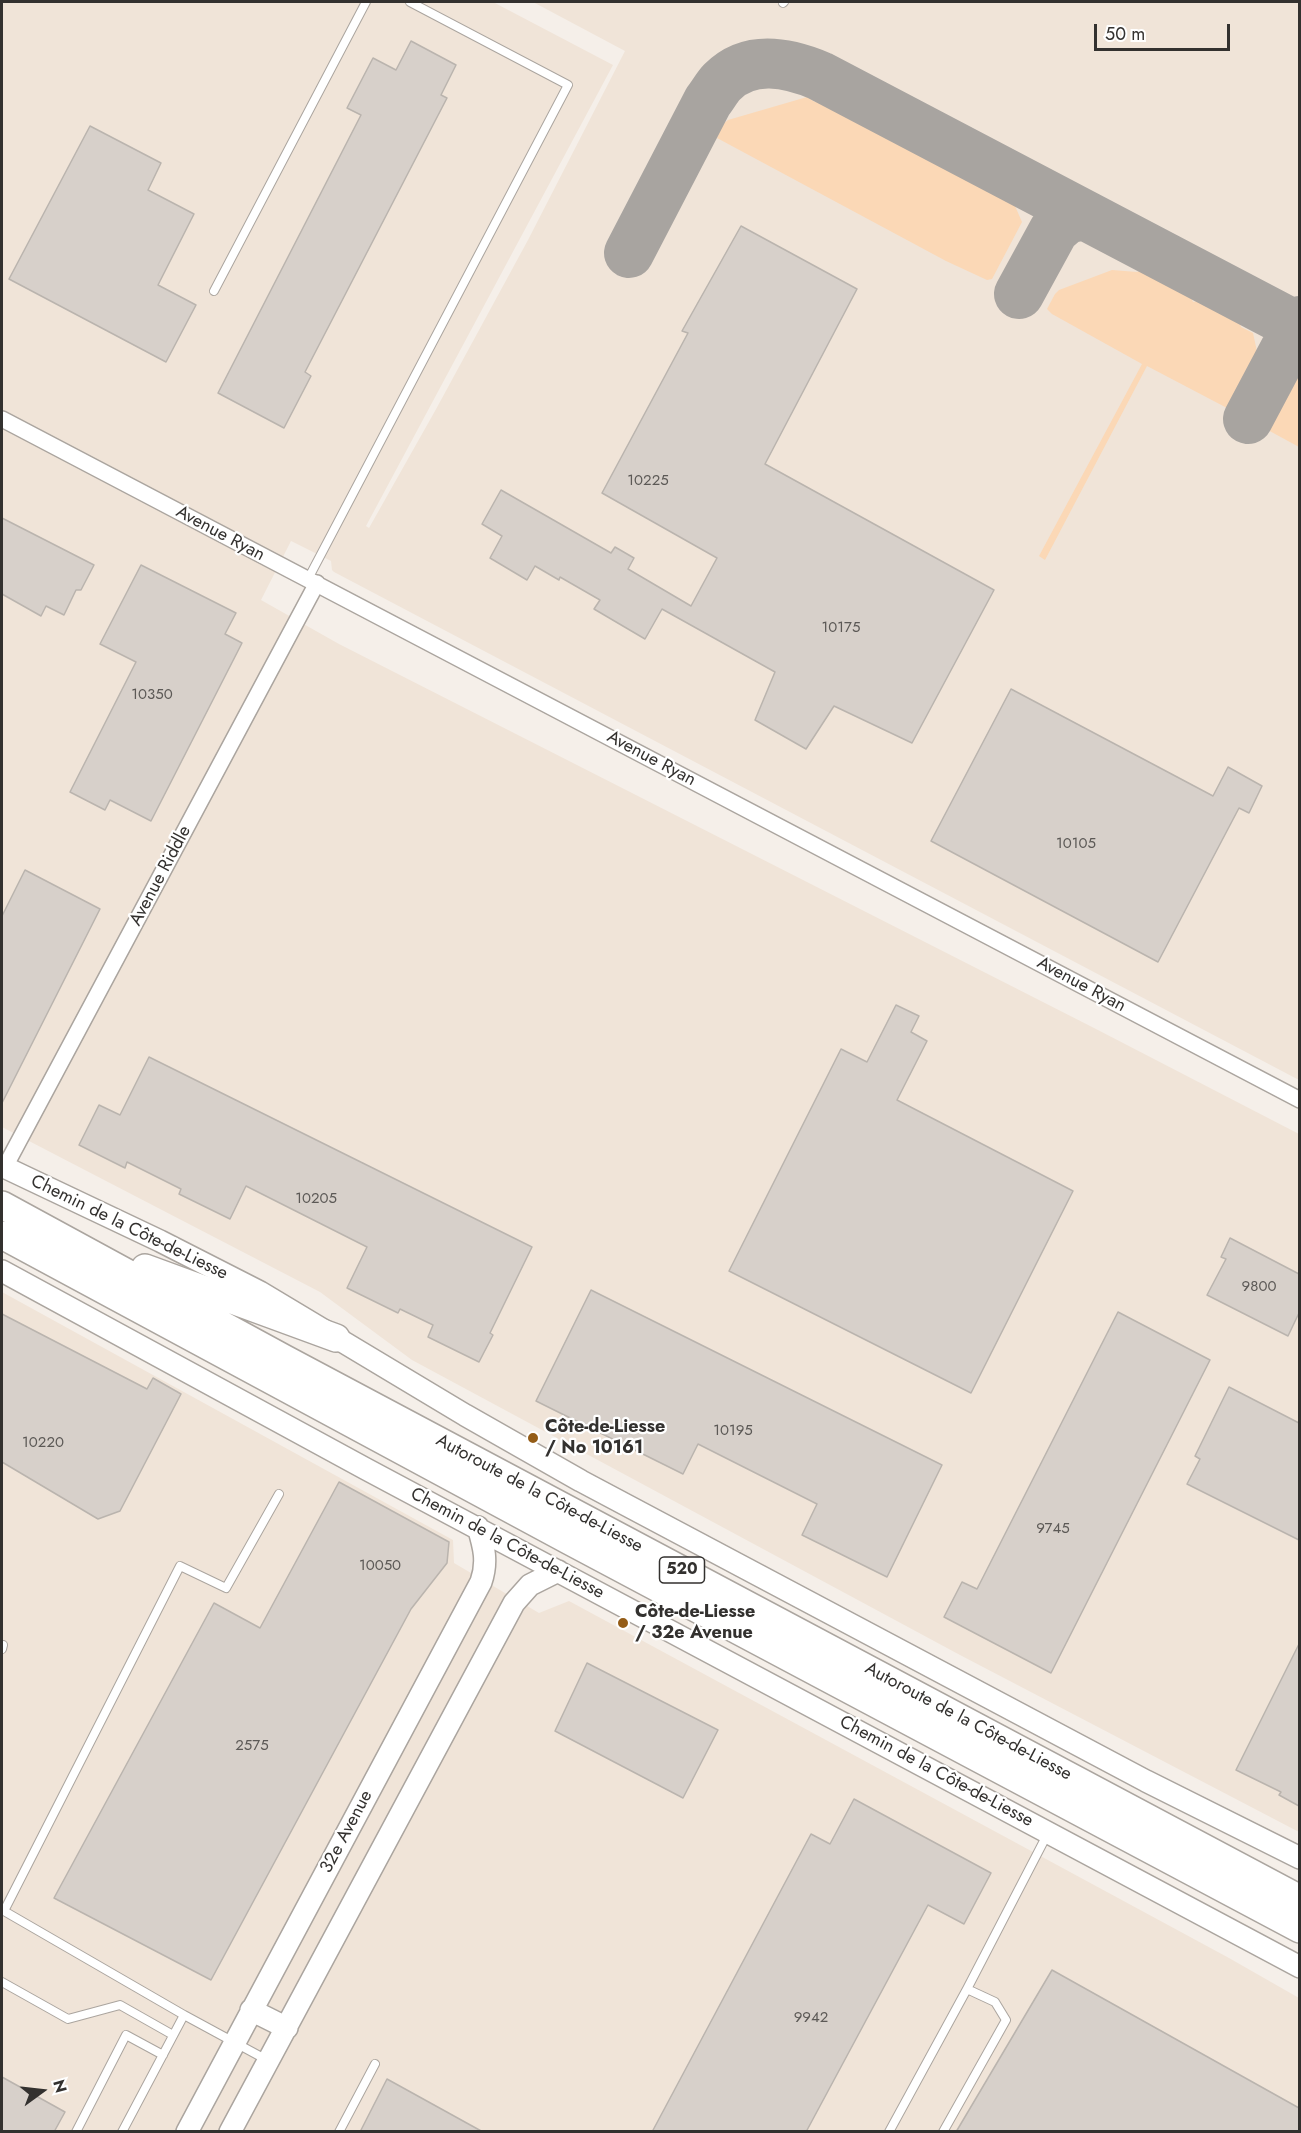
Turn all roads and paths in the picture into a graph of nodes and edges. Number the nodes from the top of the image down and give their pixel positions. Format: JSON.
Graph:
{"nodes":[{"id":1,"x":366,"y":2,"type":"edge"},
{"id":2,"x":410,"y":2,"type":"edge"},
{"id":3,"x":214,"y":291,"type":"dead end"},
{"id":4,"x":2,"y":419,"type":"edge"},
{"id":5,"x":312,"y":581,"type":"junction"},
{"id":6,"x":1299,"y":1100,"type":"edge"},
{"id":7,"x":3,"y":1166,"type":"edge"},
{"id":8,"x":2,"y":1204,"type":"edge"},
{"id":9,"x":2,"y":1235,"type":"edge"},
{"id":10,"x":66,"y":1239,"type":"junction"},
{"id":11,"x":2,"y":1271,"type":"edge"},
{"id":12,"x":336,"y":1338,"type":"junction"},
{"id":13,"x":279,"y":1494,"type":"dead end"},
{"id":14,"x":478,"y":1527,"type":"junction"},
{"id":15,"x":558,"y":1571,"type":"junction"},
{"id":16,"x":1049,"y":1832,"type":"junction"},
{"id":17,"x":1299,"y":1858,"type":"edge"},
{"id":18,"x":1299,"y":1899,"type":"edge"},
{"id":19,"x":1299,"y":1929,"type":"edge"},
{"id":20,"x":1299,"y":1967,"type":"edge"},
{"id":21,"x":2,"y":1982,"type":"edge"},
{"id":22,"x":967,"y":1989,"type":"junction"},
{"id":23,"x":251,"y":2010,"type":"junction"},
{"id":24,"x":184,"y":2015,"type":"junction"},
{"id":25,"x":287,"y":2028,"type":"junction"},
{"id":26,"x":173,"y":2035,"type":"junction"},
{"id":27,"x":234,"y":2042,"type":"junction"},
{"id":28,"x":163,"y":2055,"type":"junction"},
{"id":29,"x":269,"y":2061,"type":"junction"},
{"id":30,"x":375,"y":2064,"type":"dead end"},
{"id":31,"x":76,"y":2132,"type":"edge"},
{"id":32,"x":122,"y":2132,"type":"edge"},
{"id":33,"x":187,"y":2132,"type":"edge"},
{"id":34,"x":230,"y":2132,"type":"edge"},
{"id":35,"x":339,"y":2132,"type":"edge"},
{"id":36,"x":889,"y":2132,"type":"edge"},
{"id":37,"x":943,"y":2132,"type":"edge"}],
"edges":[{"from":1,"to":3,"type":"lane"},
{"from":2,"to":5,"type":"lane"},
{"from":4,"to":5,"type":"street","name":"Avenue Ryan"},
{"from":5,"to":6,"type":"street","name":"Avenue Ryan"},
{"from":5,"to":7,"type":"street","name":"Avenue Riddle"},
{"from":7,"to":12,"type":"main road","name":"Chemin de la Côte-de-Liesse"},
{"from":8,"to":10,"type":"highway","name":"Autoroute de la Côte-de-Liesse","number":"520"},
{"from":9,"to":19,"type":"highway","name":"Autoroute de la Côte-de-Liesse","number":"520"},
{"from":10,"to":12,"type":"highway"},
{"from":10,"to":18,"type":"highway","name":"Autoroute de la Côte-de-Liesse","number":"520"},
{"from":11,"to":14,"type":"main road","name":"Chemin de la Côte-de-Liesse"},
{"from":12,"to":17,"type":"main road","name":"Chemin de la Côte-de-Liesse"},
{"from":13,"to":24,"type":"lane"},
{"from":14,"to":15,"type":"main road","name":"Chemin de la Côte-de-Liesse"},
{"from":14,"to":23,"type":"main road","name":"32e Avenue"},
{"from":15,"to":16,"type":"main road","name":"Chemin de la Côte-de-Liesse"},
{"from":15,"to":25,"type":"main road"},
{"from":16,"to":20,"type":"main road","name":"Chemin de la Côte-de-Liesse"},
{"from":16,"to":22,"type":"lane"},
{"from":21,"to":26,"type":"lane"},
{"from":22,"to":36,"type":"lane"},
{"from":22,"to":37,"type":"lane"},
{"from":23,"to":25,"type":"main road"},
{"from":23,"to":27,"type":"main road","name":"32e Avenue"},
{"from":24,"to":26,"type":"lane"},
{"from":24,"to":27,"type":"lane"},
{"from":25,"to":29,"type":"main road"},
{"from":26,"to":28,"type":"lane"},
{"from":27,"to":29,"type":"lane"},
{"from":27,"to":33,"type":"main road","name":"32e Avenue"},
{"from":28,"to":31,"type":"lane"},
{"from":28,"to":32,"type":"lane"},
{"from":29,"to":34,"type":"main road"},
{"from":30,"to":35,"type":"lane"}]}
